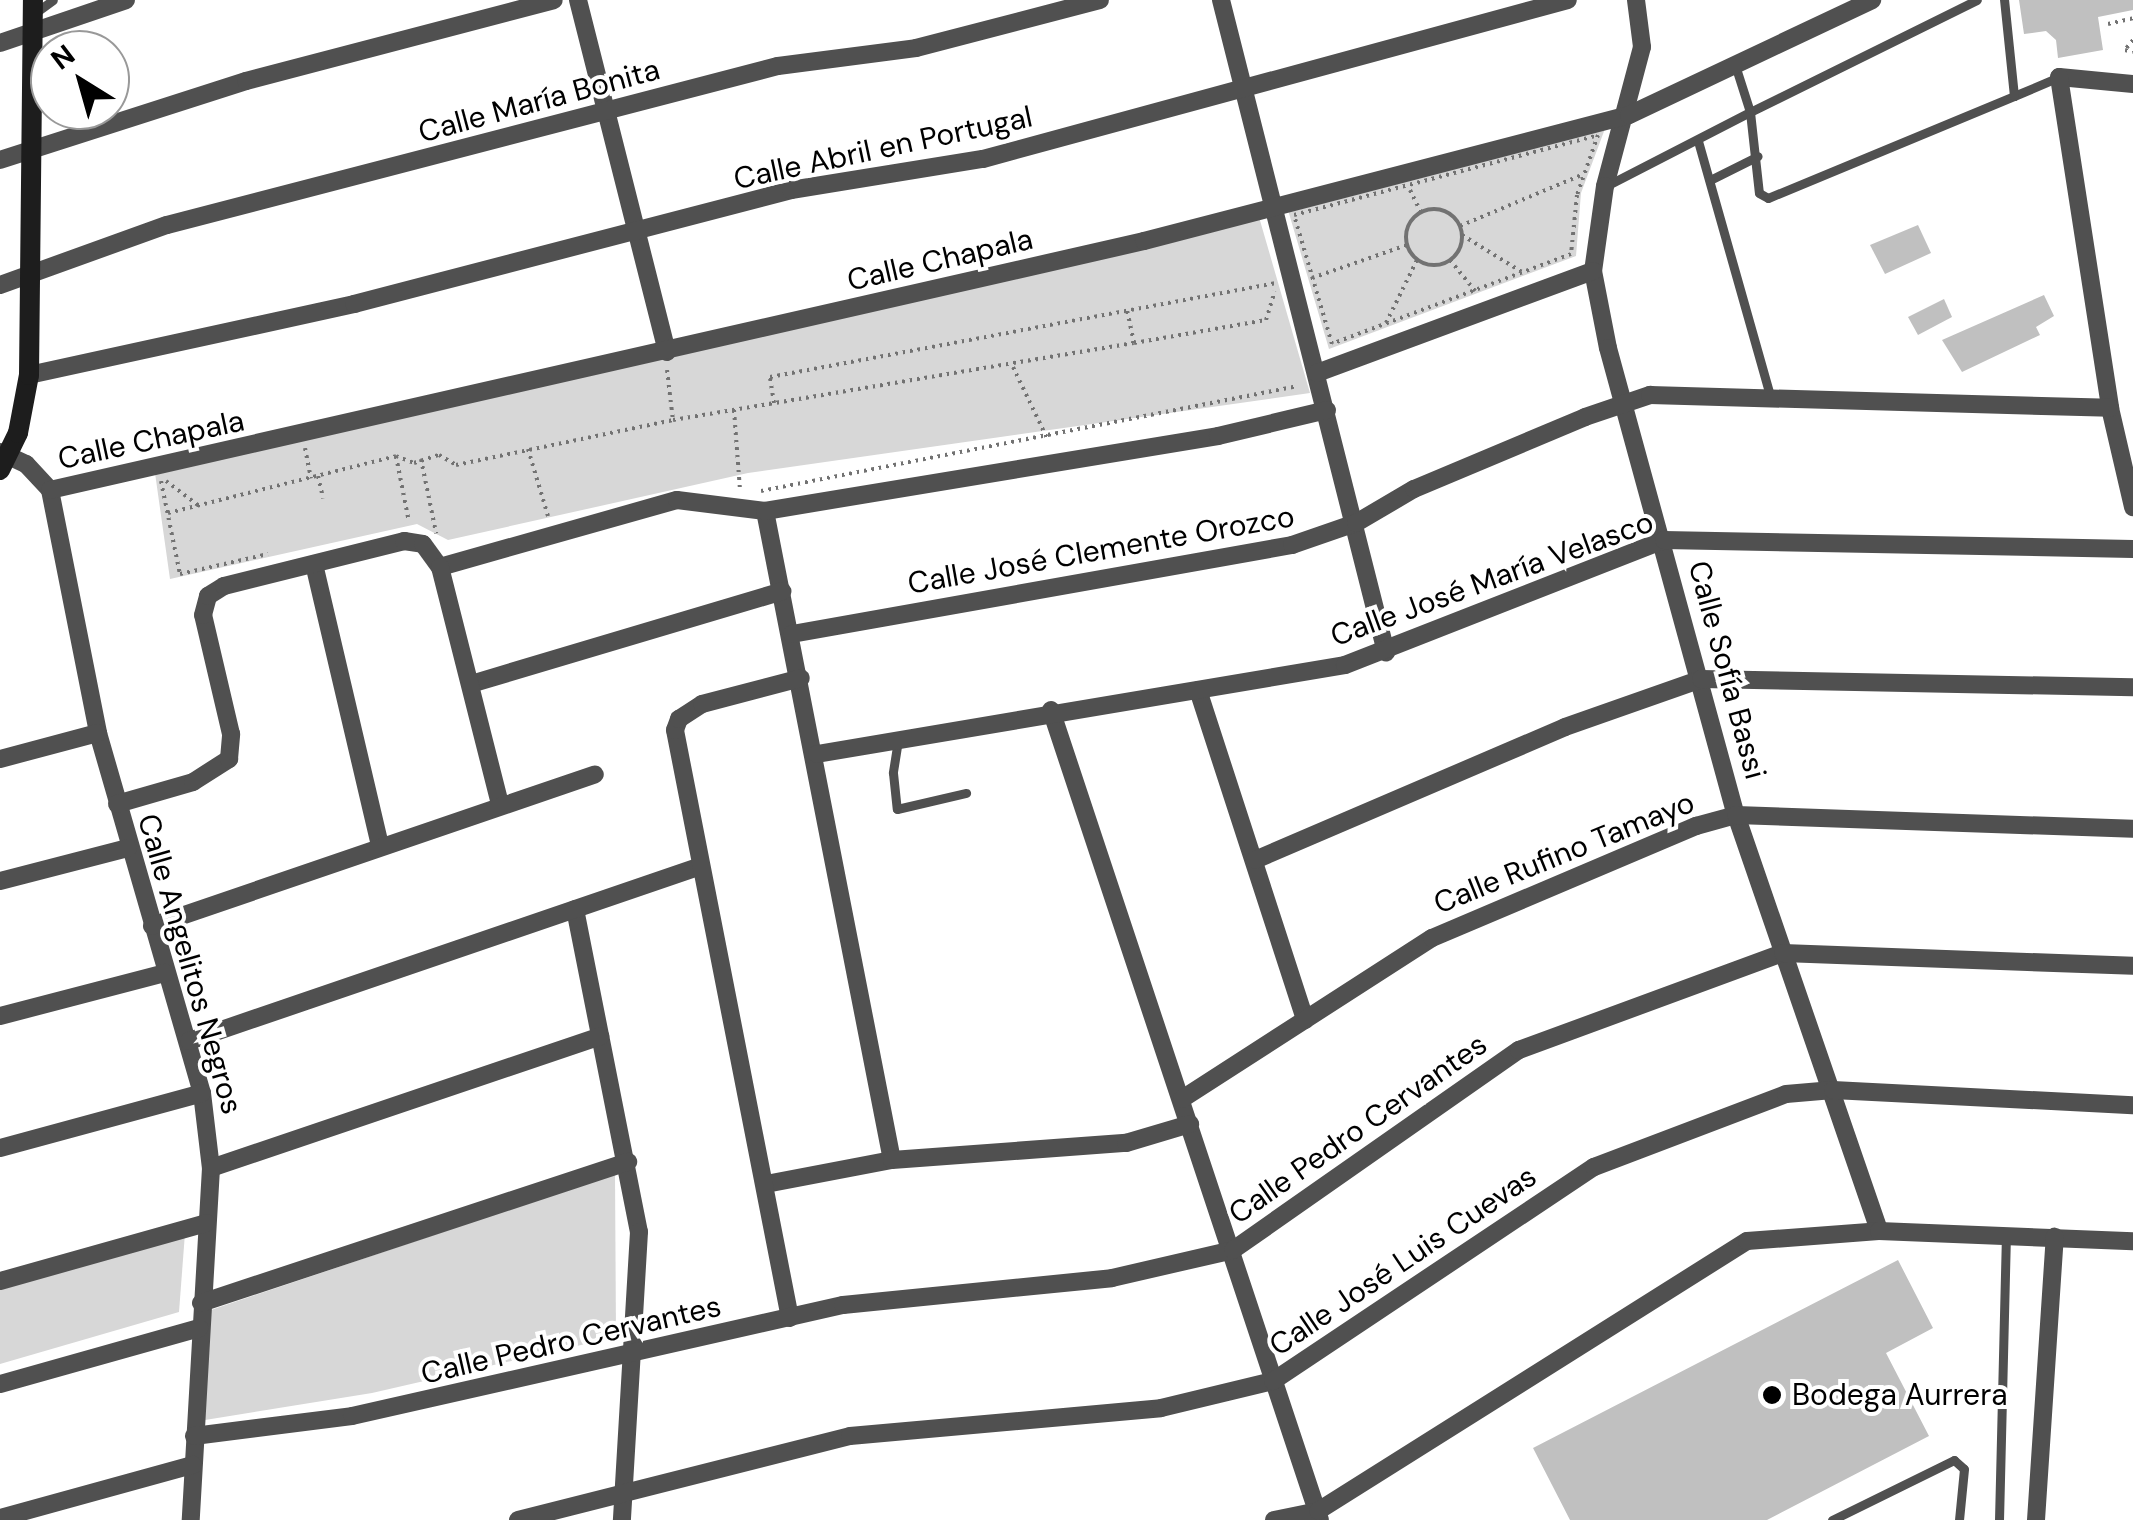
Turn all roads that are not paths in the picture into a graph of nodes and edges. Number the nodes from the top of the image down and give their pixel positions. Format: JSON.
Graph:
{"nodes":[{"id":1,"x":53,"y":0,"type":"edge"},
{"id":2,"x":126,"y":0,"type":"edge"},
{"id":3,"x":554,"y":0,"type":"edge"},
{"id":4,"x":578,"y":0,"type":"edge"},
{"id":5,"x":1100,"y":0,"type":"edge"},
{"id":6,"x":1221,"y":0,"type":"edge"},
{"id":7,"x":1568,"y":0,"type":"edge"},
{"id":8,"x":1636,"y":0,"type":"edge"},
{"id":9,"x":1872,"y":0,"type":"edge"},
{"id":10,"x":1977,"y":0,"type":"edge"},
{"id":11,"x":2004,"y":0,"type":"edge"},
{"id":12,"x":33,"y":15,"type":"edge"},
{"id":13,"x":0,"y":43,"type":"edge"},
{"id":14,"x":1736,"y":68,"type":"junction"},
{"id":15,"x":2060,"y":78,"type":"junction"},
{"id":16,"x":2133,"y":84,"type":"edge"},
{"id":17,"x":1243,"y":90,"type":"junction"},
{"id":18,"x":2014,"y":96,"type":"junction"},
{"id":19,"x":1750,"y":112,"type":"junction"},
{"id":20,"x":607,"y":113,"type":"junction"},
{"id":21,"x":1629,"y":115,"type":"junction"},
{"id":22,"x":1698,"y":141,"type":"junction"},
{"id":23,"x":32,"y":148,"type":"junction"},
{"id":24,"x":1758,"y":156,"type":"junction"},
{"id":25,"x":0,"y":160,"type":"edge"},
{"id":26,"x":1712,"y":179,"type":"junction"},
{"id":27,"x":1605,"y":186,"type":"junction"},
{"id":28,"x":1275,"y":208,"type":"junction"},
{"id":29,"x":637,"y":234,"type":"junction"},
{"id":30,"x":31,"y":271,"type":"junction"},
{"id":31,"x":1593,"y":271,"type":"junction"},
{"id":32,"x":0,"y":286,"type":"edge"},
{"id":33,"x":666,"y":356,"type":"junction"},
{"id":34,"x":1317,"y":373,"type":"junction"},
{"id":35,"x":29,"y":376,"type":"junction"},
{"id":36,"x":1770,"y":396,"type":"junction"},
{"id":37,"x":1624,"y":402,"type":"junction"},
{"id":38,"x":2110,"y":408,"type":"junction"},
{"id":39,"x":1327,"y":410,"type":"junction"},
{"id":40,"x":3,"y":459,"type":"edge"},
{"id":41,"x":50,"y":490,"type":"junction"},
{"id":42,"x":2133,"y":507,"type":"edge"},
{"id":43,"x":765,"y":512,"type":"junction"},
{"id":44,"x":1356,"y":523,"type":"junction"},
{"id":45,"x":1664,"y":540,"type":"junction"},
{"id":46,"x":2133,"y":549,"type":"edge"},
{"id":47,"x":314,"y":564,"type":"junction"},
{"id":48,"x":440,"y":567,"type":"junction"},
{"id":49,"x":782,"y":591,"type":"junction"},
{"id":50,"x":792,"y":634,"type":"junction"},
{"id":51,"x":1386,"y":652,"type":"junction"},
{"id":52,"x":801,"y":678,"type":"junction"},
{"id":53,"x":1701,"y":679,"type":"junction"},
{"id":54,"x":471,"y":684,"type":"junction"},
{"id":55,"x":2133,"y":686,"type":"edge"},
{"id":56,"x":1198,"y":690,"type":"junction"},
{"id":57,"x":1051,"y":710,"type":"junction"},
{"id":58,"x":98,"y":733,"type":"junction"},
{"id":59,"x":899,"y":737,"type":"junction"},
{"id":60,"x":818,"y":754,"type":"junction"},
{"id":61,"x":0,"y":759,"type":"edge"},
{"id":62,"x":594,"y":774,"type":"dead end"},
{"id":63,"x":966,"y":793,"type":"dead end"},
{"id":64,"x":116,"y":804,"type":"junction"},
{"id":65,"x":500,"y":804,"type":"junction"},
{"id":66,"x":1736,"y":814,"type":"junction"},
{"id":67,"x":2133,"y":828,"type":"edge"},
{"id":68,"x":380,"y":845,"type":"junction"},
{"id":69,"x":128,"y":848,"type":"junction"},
{"id":70,"x":1255,"y":860,"type":"junction"},
{"id":71,"x":701,"y":866,"type":"junction"},
{"id":72,"x":0,"y":882,"type":"edge"},
{"id":73,"x":575,"y":908,"type":"junction"},
{"id":74,"x":152,"y":926,"type":"junction"},
{"id":75,"x":1783,"y":952,"type":"junction"},
{"id":76,"x":2133,"y":966,"type":"edge"},
{"id":77,"x":164,"y":973,"type":"junction"},
{"id":78,"x":0,"y":1016,"type":"edge"},
{"id":79,"x":1305,"y":1020,"type":"junction"},
{"id":80,"x":600,"y":1036,"type":"junction"},
{"id":81,"x":188,"y":1041,"type":"junction"},
{"id":82,"x":1832,"y":1090,"type":"junction"},
{"id":83,"x":202,"y":1092,"type":"junction"},
{"id":84,"x":1182,"y":1098,"type":"junction"},
{"id":85,"x":2133,"y":1104,"type":"edge"},
{"id":86,"x":1190,"y":1124,"type":"junction"},
{"id":87,"x":0,"y":1148,"type":"edge"},
{"id":88,"x":892,"y":1160,"type":"junction"},
{"id":89,"x":628,"y":1162,"type":"junction"},
{"id":90,"x":212,"y":1168,"type":"junction"},
{"id":91,"x":766,"y":1184,"type":"junction"},
{"id":92,"x":206,"y":1223,"type":"junction"},
{"id":93,"x":1878,"y":1230,"type":"junction"},
{"id":94,"x":2006,"y":1235,"type":"junction"},
{"id":95,"x":2055,"y":1236,"type":"junction"},
{"id":96,"x":2133,"y":1242,"type":"edge"},
{"id":97,"x":1234,"y":1250,"type":"junction"},
{"id":98,"x":0,"y":1280,"type":"edge"},
{"id":99,"x":201,"y":1303,"type":"junction"},
{"id":100,"x":790,"y":1318,"type":"junction"},
{"id":101,"x":199,"y":1328,"type":"junction"},
{"id":102,"x":632,"y":1355,"type":"junction"},
{"id":103,"x":1273,"y":1381,"type":"junction"},
{"id":104,"x":0,"y":1384,"type":"edge"},
{"id":105,"x":194,"y":1436,"type":"junction"},
{"id":106,"x":193,"y":1466,"type":"junction"},
{"id":107,"x":623,"y":1494,"type":"junction"},
{"id":108,"x":1319,"y":1515,"type":"edge"},
{"id":109,"x":0,"y":1518,"type":"edge"},
{"id":110,"x":192,"y":1520,"type":"edge"},
{"id":111,"x":518,"y":1520,"type":"edge"},
{"id":112,"x":622,"y":1520,"type":"edge"},
{"id":113,"x":1274,"y":1520,"type":"edge"},
{"id":114,"x":1832,"y":1520,"type":"edge"},
{"id":115,"x":1959,"y":1520,"type":"edge"},
{"id":116,"x":2000,"y":1520,"type":"edge"},
{"id":117,"x":2036,"y":1520,"type":"edge"}],
"edges":[{"from":1,"to":12,"type":"lane"},
{"from":2,"to":12,"type":"street"},
{"from":3,"to":23,"type":"street"},
{"from":4,"to":20,"type":"street"},
{"from":5,"to":20,"type":"street","name":"Calle María Bonita"},
{"from":6,"to":17,"type":"street"},
{"from":7,"to":17,"type":"street","name":"Calle Abril en Portugal"},
{"from":8,"to":21,"type":"street","name":"Calle Sofía Bassi"},
{"from":9,"to":14,"type":"street","name":"Calle Chapala"},
{"from":10,"to":19,"type":"lane"},
{"from":11,"to":18,"type":"lane"},
{"from":12,"to":13,"type":"street"},
{"from":12,"to":23,"type":"street"},
{"from":14,"to":19,"type":"lane"},
{"from":14,"to":21,"type":"street","name":"Calle Chapala"},
{"from":15,"to":16,"type":"street"},
{"from":15,"to":18,"type":"lane"},
{"from":15,"to":38,"type":"street"},
{"from":17,"to":28,"type":"street"},
{"from":17,"to":29,"type":"street","name":"Calle Abril en Portugal"},
{"from":18,"to":24,"type":"lane"},
{"from":19,"to":22,"type":"lane"},
{"from":19,"to":24,"type":"lane"},
{"from":20,"to":29,"type":"street"},
{"from":20,"to":30,"type":"street","name":"Calle María Bonita"},
{"from":21,"to":27,"type":"street","name":"Calle Sofía Bassi"},
{"from":21,"to":28,"type":"street","name":"Calle Chapala"},
{"from":22,"to":26,"type":"lane"},
{"from":22,"to":27,"type":"lane"},
{"from":23,"to":25,"type":"street"},
{"from":23,"to":30,"type":"street"},
{"from":24,"to":26,"type":"lane"},
{"from":26,"to":36,"type":"lane"},
{"from":27,"to":31,"type":"street","name":"Calle Sofía Bassi"},
{"from":28,"to":33,"type":"street","name":"Calle Chapala"},
{"from":28,"to":34,"type":"street"},
{"from":29,"to":33,"type":"street"},
{"from":29,"to":35,"type":"street","name":"Calle Abril en Portugal"},
{"from":30,"to":32,"type":"street","name":"Calle María Bonita"},
{"from":30,"to":35,"type":"street"},
{"from":31,"to":34,"type":"street"},
{"from":31,"to":37,"type":"street","name":"Calle Sofía Bassi"},
{"from":33,"to":41,"type":"street","name":"Calle Chapala"},
{"from":34,"to":39,"type":"street"},
{"from":35,"to":40,"type":"street"},
{"from":36,"to":37,"type":"street","name":"Calle José Clemente Orozco"},
{"from":36,"to":38,"type":"street","name":"Calle José Clemente Orozco"},
{"from":37,"to":44,"type":"street","name":"Calle José Clemente Orozco"},
{"from":37,"to":45,"type":"street","name":"Calle Sofía Bassi"},
{"from":38,"to":42,"type":"street"},
{"from":39,"to":43,"type":"street"},
{"from":39,"to":44,"type":"street"},
{"from":40,"to":41,"type":"street","name":"Calle Chapala"},
{"from":41,"to":58,"type":"street","name":"Calle Angelitos Negros"},
{"from":43,"to":48,"type":"street"},
{"from":43,"to":49,"type":"street"},
{"from":44,"to":50,"type":"street","name":"Calle José Clemente Orozco"},
{"from":44,"to":51,"type":"street"},
{"from":45,"to":46,"type":"street","name":"Calle José María Velasco"},
{"from":45,"to":51,"type":"street","name":"Calle José María Velasco"},
{"from":45,"to":53,"type":"street","name":"Calle Sofía Bassi"},
{"from":47,"to":48,"type":"street"},
{"from":47,"to":64,"type":"street"},
{"from":47,"to":68,"type":"street"},
{"from":48,"to":54,"type":"street"},
{"from":49,"to":50,"type":"street"},
{"from":49,"to":54,"type":"street"},
{"from":50,"to":52,"type":"street"},
{"from":51,"to":56,"type":"street","name":"Calle José María Velasco"},
{"from":52,"to":60,"type":"street"},
{"from":52,"to":71,"type":"street"},
{"from":53,"to":55,"type":"street"},
{"from":53,"to":66,"type":"street","name":"Calle Sofía Bassi"},
{"from":53,"to":70,"type":"street"},
{"from":54,"to":65,"type":"street"},
{"from":56,"to":57,"type":"street","name":"Calle José María Velasco"},
{"from":56,"to":70,"type":"street"},
{"from":57,"to":59,"type":"street","name":"Calle José María Velasco"},
{"from":57,"to":84,"type":"street"},
{"from":58,"to":61,"type":"street"},
{"from":58,"to":64,"type":"street","name":"Calle Angelitos Negros"},
{"from":59,"to":60,"type":"street","name":"Calle José María Velasco"},
{"from":59,"to":63,"type":"lane"},
{"from":60,"to":88,"type":"street"},
{"from":62,"to":65,"type":"street"},
{"from":64,"to":69,"type":"street","name":"Calle Angelitos Negros"},
{"from":65,"to":68,"type":"street"},
{"from":66,"to":67,"type":"street","name":"Calle Rufino Tamayo"},
{"from":66,"to":75,"type":"street","name":"Calle Sofía Bassi"},
{"from":66,"to":79,"type":"street","name":"Calle Rufino Tamayo"},
{"from":68,"to":74,"type":"street"},
{"from":69,"to":72,"type":"street"},
{"from":69,"to":74,"type":"street","name":"Calle Angelitos Negros"},
{"from":70,"to":79,"type":"street"},
{"from":71,"to":73,"type":"street"},
{"from":71,"to":91,"type":"street"},
{"from":73,"to":80,"type":"street"},
{"from":73,"to":81,"type":"street"},
{"from":74,"to":77,"type":"street","name":"Calle Angelitos Negros"},
{"from":75,"to":76,"type":"street","name":"Calle Pedro Cervantes"},
{"from":75,"to":82,"type":"street","name":"Calle Sofía Bassi"},
{"from":75,"to":97,"type":"street","name":"Calle Pedro Cervantes"},
{"from":77,"to":78,"type":"street"},
{"from":77,"to":81,"type":"street","name":"Calle Angelitos Negros"},
{"from":79,"to":84,"type":"street","name":"Calle Rufino Tamayo"},
{"from":80,"to":89,"type":"street"},
{"from":80,"to":90,"type":"street"},
{"from":81,"to":83,"type":"street","name":"Calle Angelitos Negros"},
{"from":82,"to":85,"type":"street","name":"Calle José Luis Cuevas"},
{"from":82,"to":93,"type":"street","name":"Calle Sofía Bassi"},
{"from":82,"to":103,"type":"street","name":"Calle José Luis Cuevas"},
{"from":83,"to":87,"type":"street"},
{"from":83,"to":90,"type":"street","name":"Calle Angelitos Negros"},
{"from":84,"to":86,"type":"street"},
{"from":86,"to":88,"type":"street"},
{"from":86,"to":97,"type":"street"},
{"from":88,"to":91,"type":"street"},
{"from":89,"to":99,"type":"street"},
{"from":89,"to":102,"type":"street"},
{"from":90,"to":92,"type":"street","name":"Calle Angelitos Negros"},
{"from":91,"to":100,"type":"street"},
{"from":92,"to":98,"type":"street"},
{"from":92,"to":99,"type":"street","name":"Calle Angelitos Negros"},
{"from":93,"to":94,"type":"street"},
{"from":93,"to":108,"type":"street"},
{"from":94,"to":95,"type":"street"},
{"from":94,"to":116,"type":"lane"},
{"from":95,"to":96,"type":"street"},
{"from":95,"to":117,"type":"street"},
{"from":97,"to":100,"type":"street","name":"Calle Pedro Cervantes"},
{"from":97,"to":103,"type":"street"},
{"from":99,"to":101,"type":"street","name":"Calle Angelitos Negros"},
{"from":100,"to":102,"type":"street","name":"Calle Pedro Cervantes"},
{"from":101,"to":104,"type":"street"},
{"from":101,"to":105,"type":"street","name":"Calle Angelitos Negros"},
{"from":102,"to":105,"type":"street","name":"Calle Pedro Cervantes"},
{"from":102,"to":107,"type":"street"},
{"from":103,"to":107,"type":"street","name":"Calle José Luis Cuevas"},
{"from":103,"to":108,"type":"street"},
{"from":105,"to":106,"type":"street","name":"Calle Angelitos Negros"},
{"from":106,"to":109,"type":"street"},
{"from":106,"to":110,"type":"street","name":"Calle Angelitos Negros"},
{"from":107,"to":111,"type":"street","name":"Calle José Luis Cuevas"},
{"from":107,"to":112,"type":"street"},
{"from":108,"to":113,"type":"street"},
{"from":114,"to":115,"type":"lane"}]}
